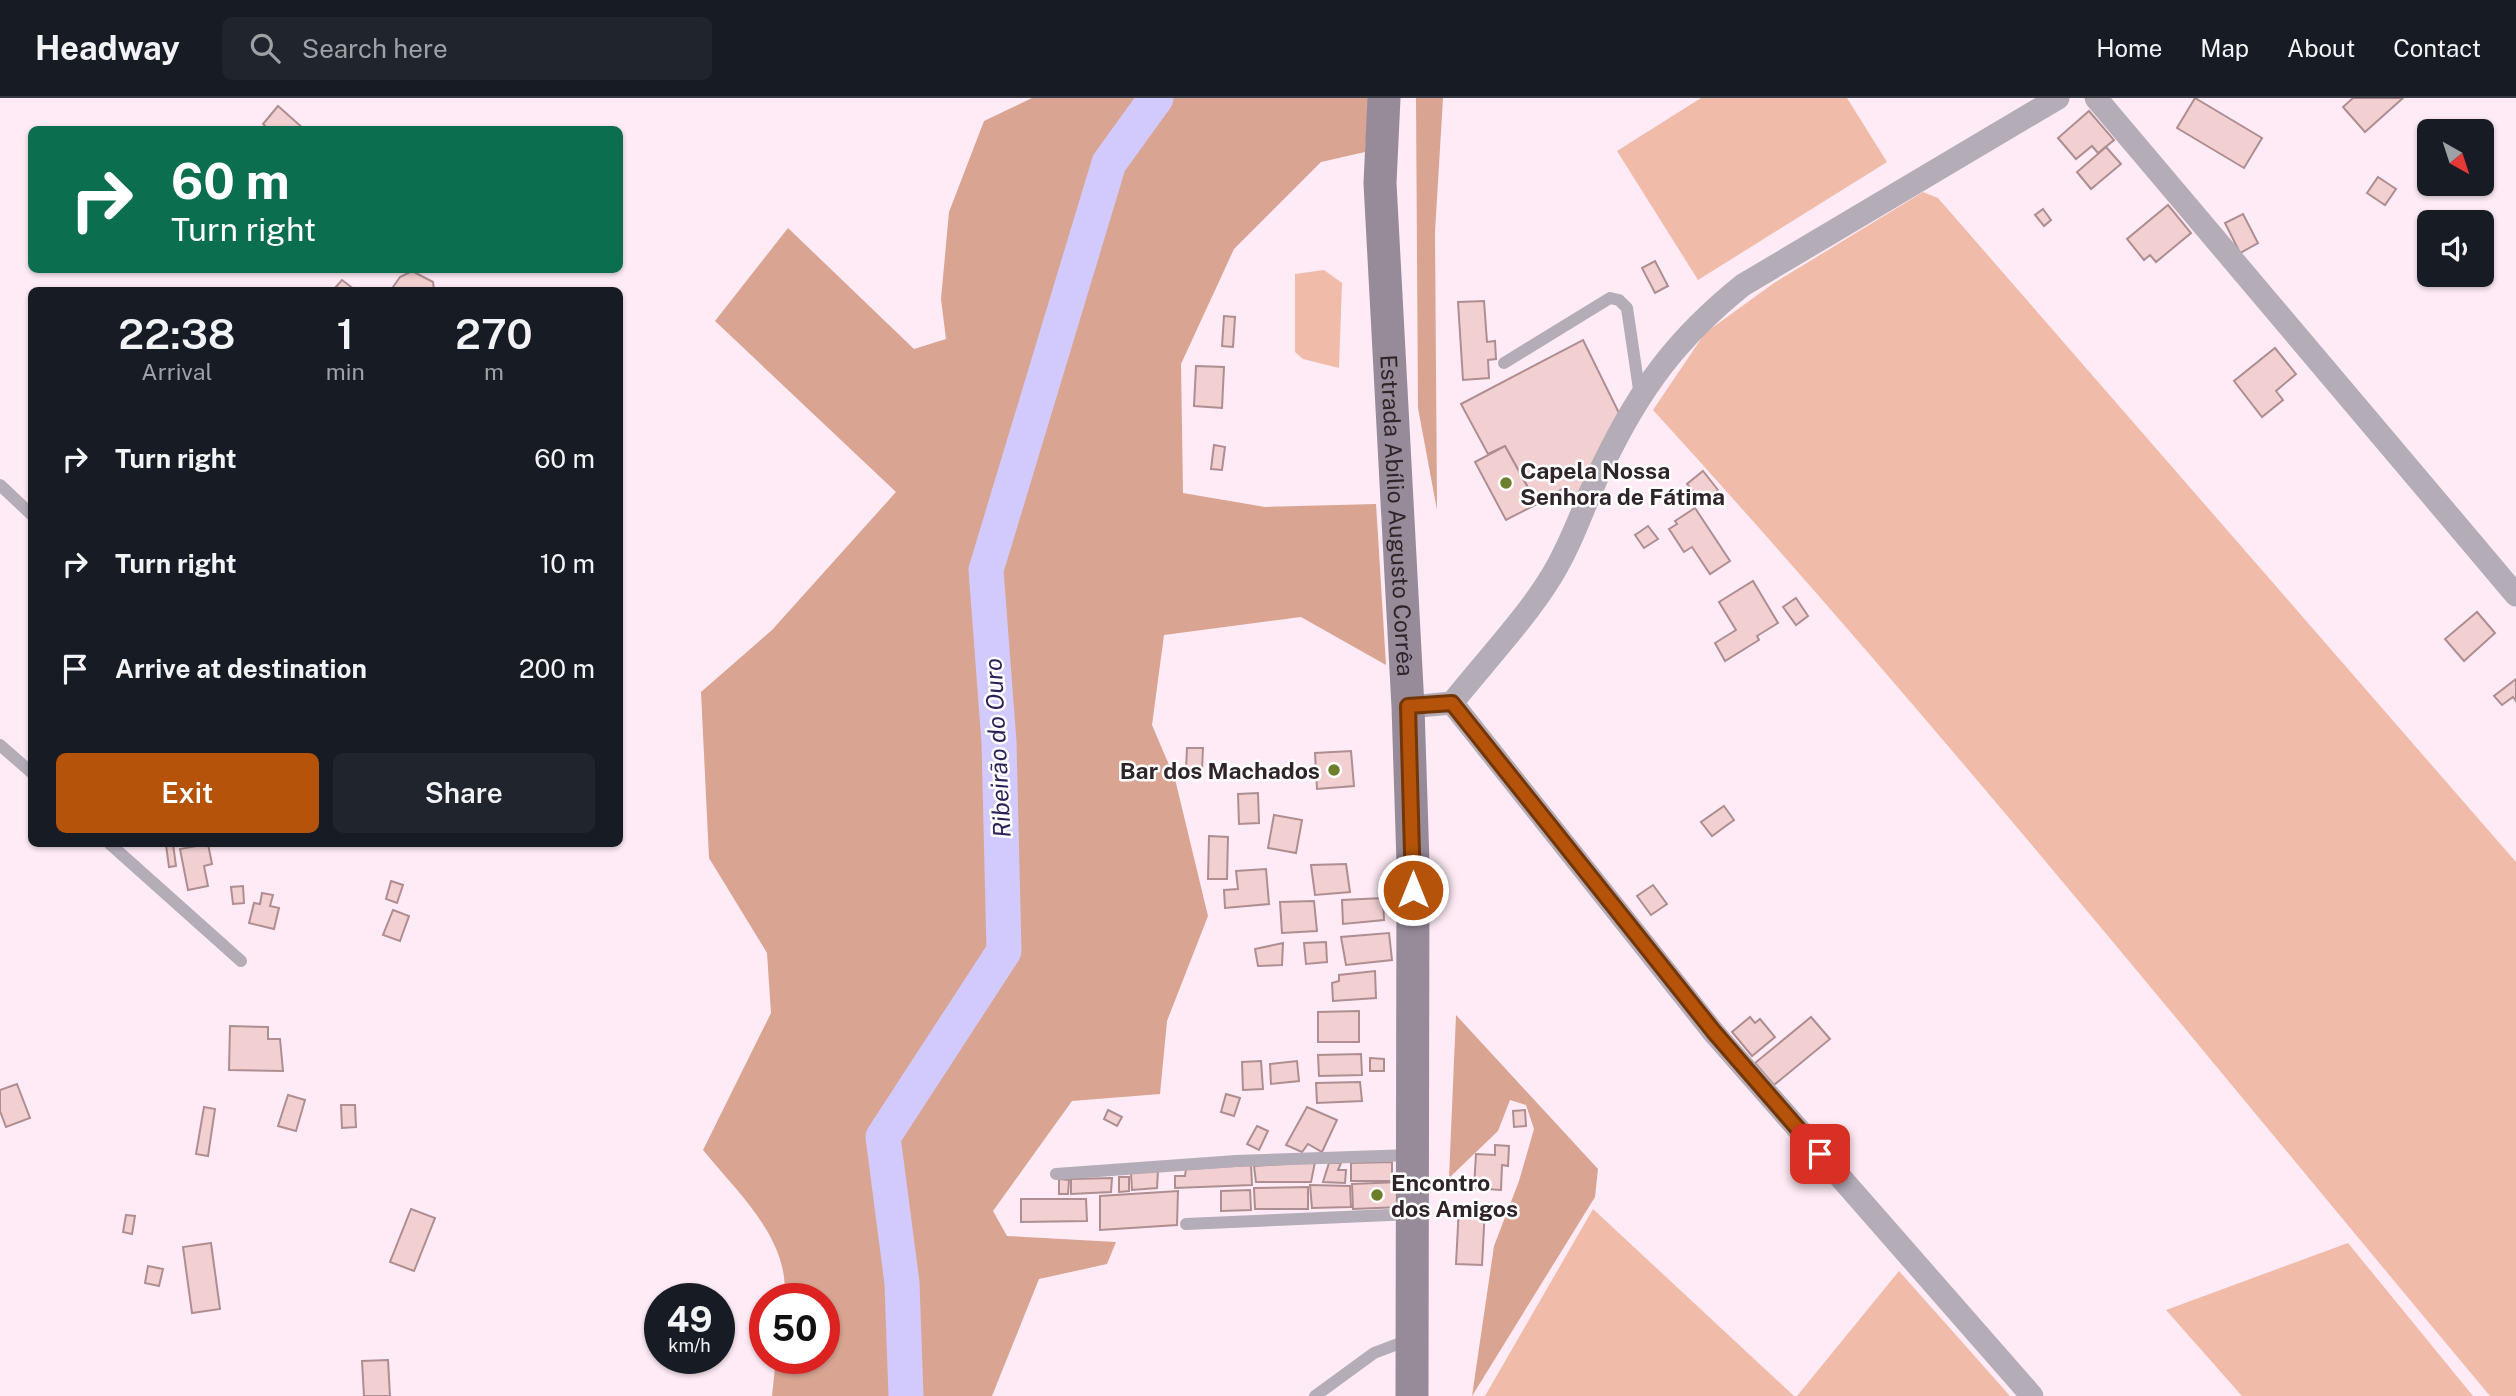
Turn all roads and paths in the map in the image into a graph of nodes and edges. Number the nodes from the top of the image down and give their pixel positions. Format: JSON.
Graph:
{"nodes":[{"id":1,"x":1384,"y":98,"type":"edge"},
{"id":2,"x":2057,"y":98,"type":"edge"},
{"id":3,"x":2096,"y":98,"type":"edge"},
{"id":4,"x":1504,"y":363,"type":"dead end"},
{"id":5,"x":1640,"y":396,"type":"junction"},
{"id":6,"x":0,"y":485,"type":"edge"},
{"id":7,"x":28,"y":511,"type":"edge"},
{"id":8,"x":2516,"y":596,"type":"edge"},
{"id":9,"x":1452,"y":703,"type":"junction"},
{"id":10,"x":1408,"y":706,"type":"junction"},
{"id":11,"x":0,"y":745,"type":"edge"},
{"id":12,"x":28,"y":770,"type":"edge"},
{"id":13,"x":113,"y":847,"type":"edge"},
{"id":14,"x":241,"y":961,"type":"dead end"},
{"id":15,"x":1412,"y":1155,"type":"junction"},
{"id":16,"x":1056,"y":1174,"type":"dead end"},
{"id":17,"x":1412,"y":1214,"type":"junction"},
{"id":18,"x":1186,"y":1224,"type":"dead end"},
{"id":19,"x":1412,"y":1339,"type":"junction"},
{"id":20,"x":1315,"y":1396,"type":"edge"},
{"id":21,"x":1412,"y":1396,"type":"edge"},
{"id":22,"x":2032,"y":1396,"type":"edge"}],
"edges":[{"from":1,"to":10,"type":"main road","name":"Estrada Abílio Augusto Corrêa"},
{"from":2,"to":5,"type":"street"},
{"from":3,"to":8,"type":"street"},
{"from":4,"to":5,"type":"lane"},
{"from":5,"to":9,"type":"street"},
{"from":6,"to":7,"type":"lane"},
{"from":9,"to":10,"type":"street"},
{"from":9,"to":22,"type":"street"},
{"from":10,"to":15,"type":"main road","name":"Estrada Abílio Augusto Corrêa"},
{"from":11,"to":12,"type":"lane"},
{"from":13,"to":14,"type":"lane"},
{"from":15,"to":16,"type":"lane"},
{"from":15,"to":17,"type":"main road","name":"Estrada Abílio Augusto Corrêa"},
{"from":17,"to":18,"type":"lane"},
{"from":17,"to":19,"type":"main road","name":"Estrada Abílio Augusto Corrêa"},
{"from":19,"to":20,"type":"lane"},
{"from":19,"to":21,"type":"main road","name":"Estrada Abílio Augusto Corrêa"}]}
